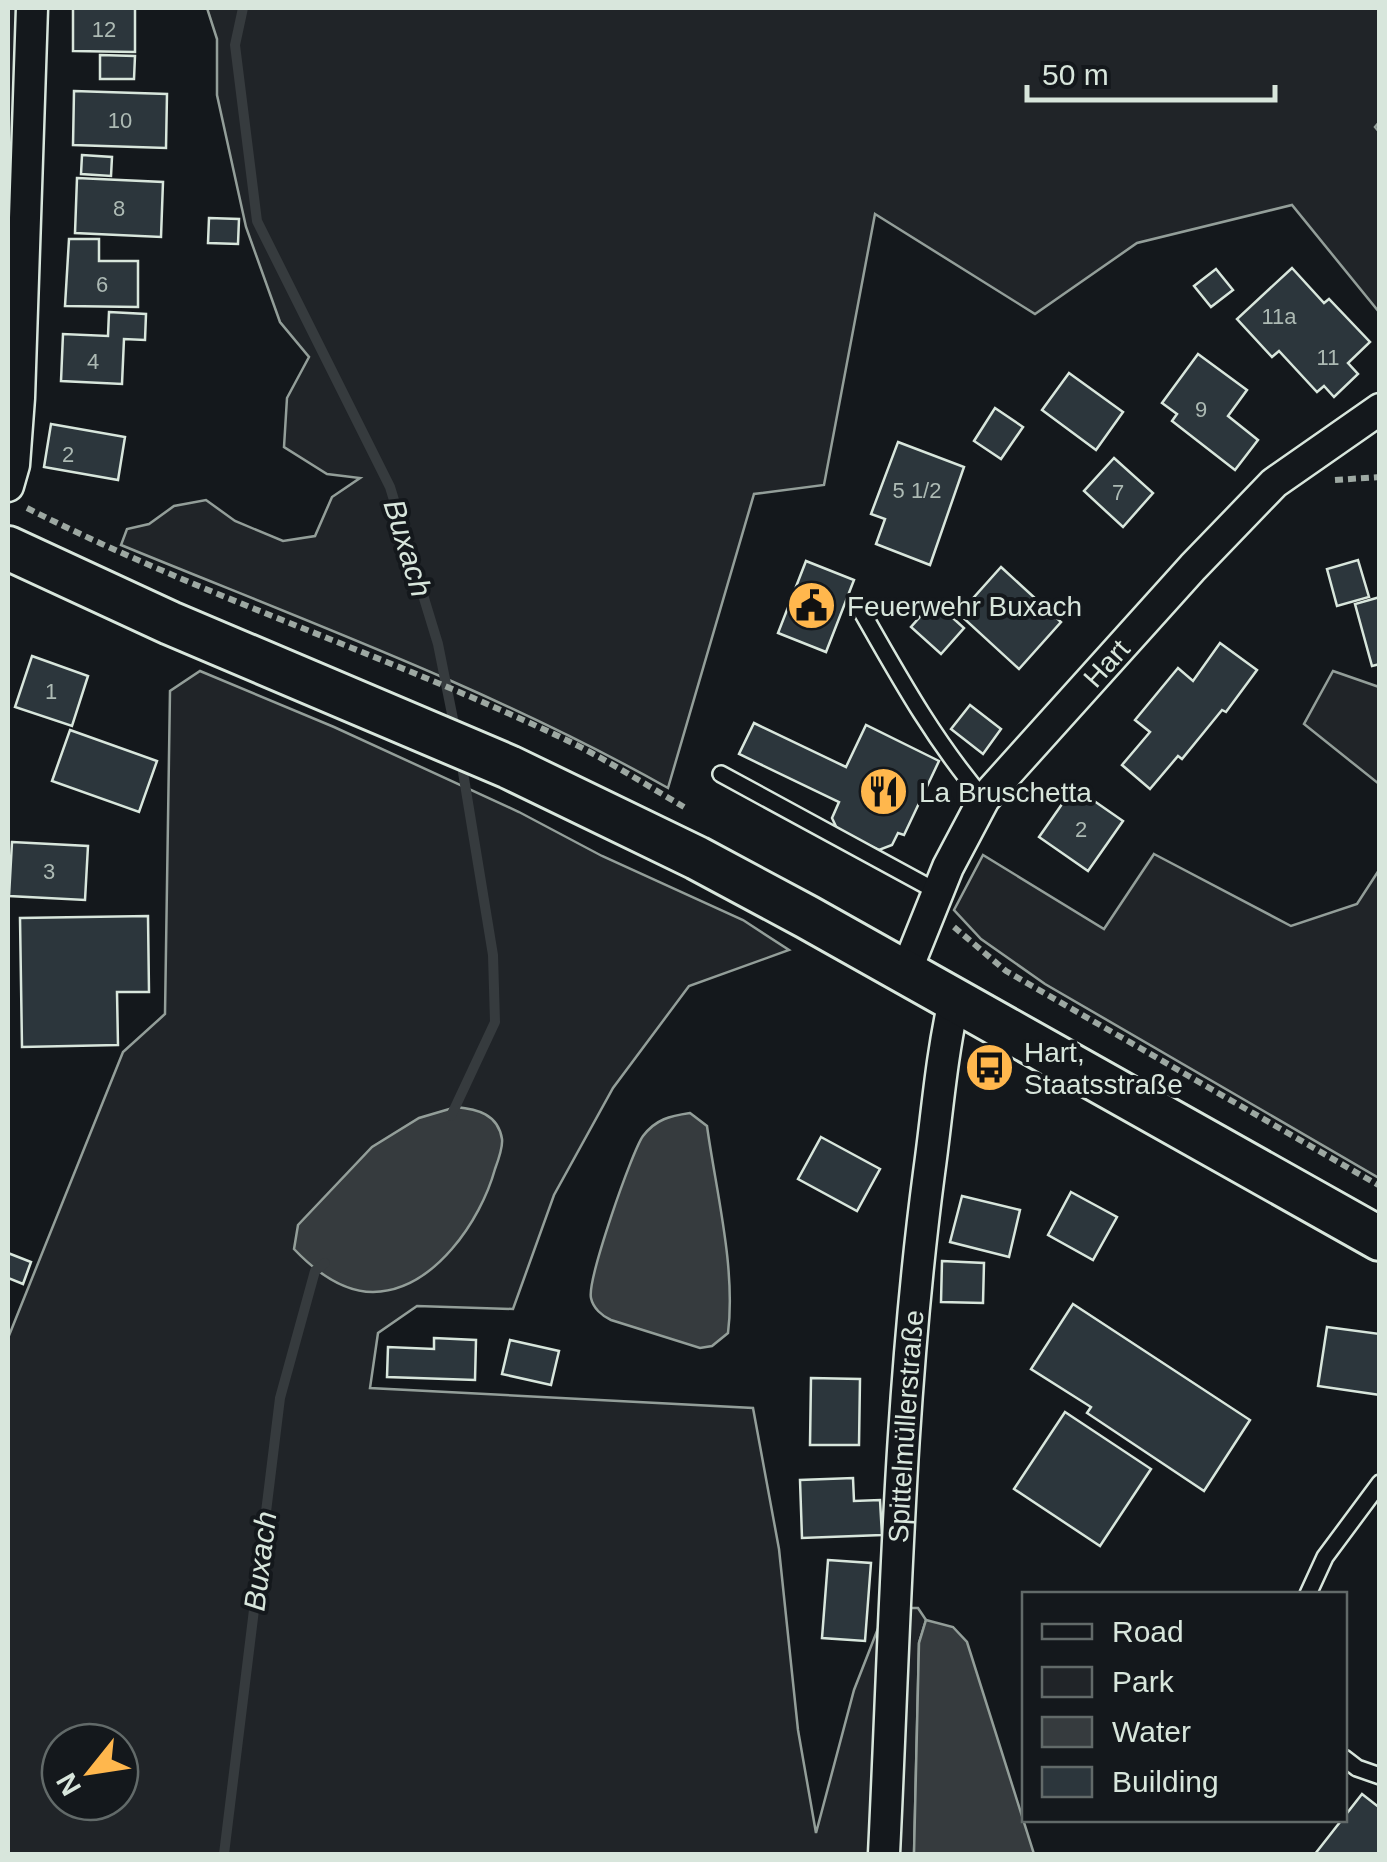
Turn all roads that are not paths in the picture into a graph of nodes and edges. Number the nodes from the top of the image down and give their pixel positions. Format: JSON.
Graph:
{"nodes":[{"id":1,"x":32,"y":8,"type":"edge"},
{"id":2,"x":1380,"y":409,"type":"edge"},
{"id":3,"x":14,"y":495,"type":"edge"},
{"id":4,"x":8,"y":548,"type":"edge"},
{"id":5,"x":862,"y":612,"type":"dead end"},
{"id":6,"x":721,"y":774,"type":"dead end"},
{"id":7,"x":984,"y":799,"type":"junction"},
{"id":8,"x":934,"y":904,"type":"junction"},
{"id":9,"x":905,"y":974,"type":"junction"},
{"id":10,"x":954,"y":1001,"type":"junction"},
{"id":11,"x":1380,"y":1239,"type":"edge"},
{"id":12,"x":1380,"y":1484,"type":"edge"},
{"id":13,"x":1309,"y":1592,"type":"edge"},
{"id":14,"x":1347,"y":1760,"type":"edge"},
{"id":15,"x":1380,"y":1776,"type":"edge"},
{"id":16,"x":884,"y":1854,"type":"edge"}],
"edges":[{"from":1,"to":3,"type":"street"},
{"from":2,"to":7,"type":"street","name":"Hart"},
{"from":4,"to":9,"type":"main road"},
{"from":5,"to":7,"type":"lane"},
{"from":6,"to":8,"type":"lane"},
{"from":7,"to":8,"type":"street","name":"Hart"},
{"from":8,"to":9,"type":"street","name":"Hart"},
{"from":9,"to":10,"type":"main road"},
{"from":10,"to":11,"type":"main road"},
{"from":10,"to":16,"type":"street","name":"Spittelmüllerstraße"},
{"from":12,"to":13,"type":"lane"},
{"from":14,"to":15,"type":"lane"}]}
